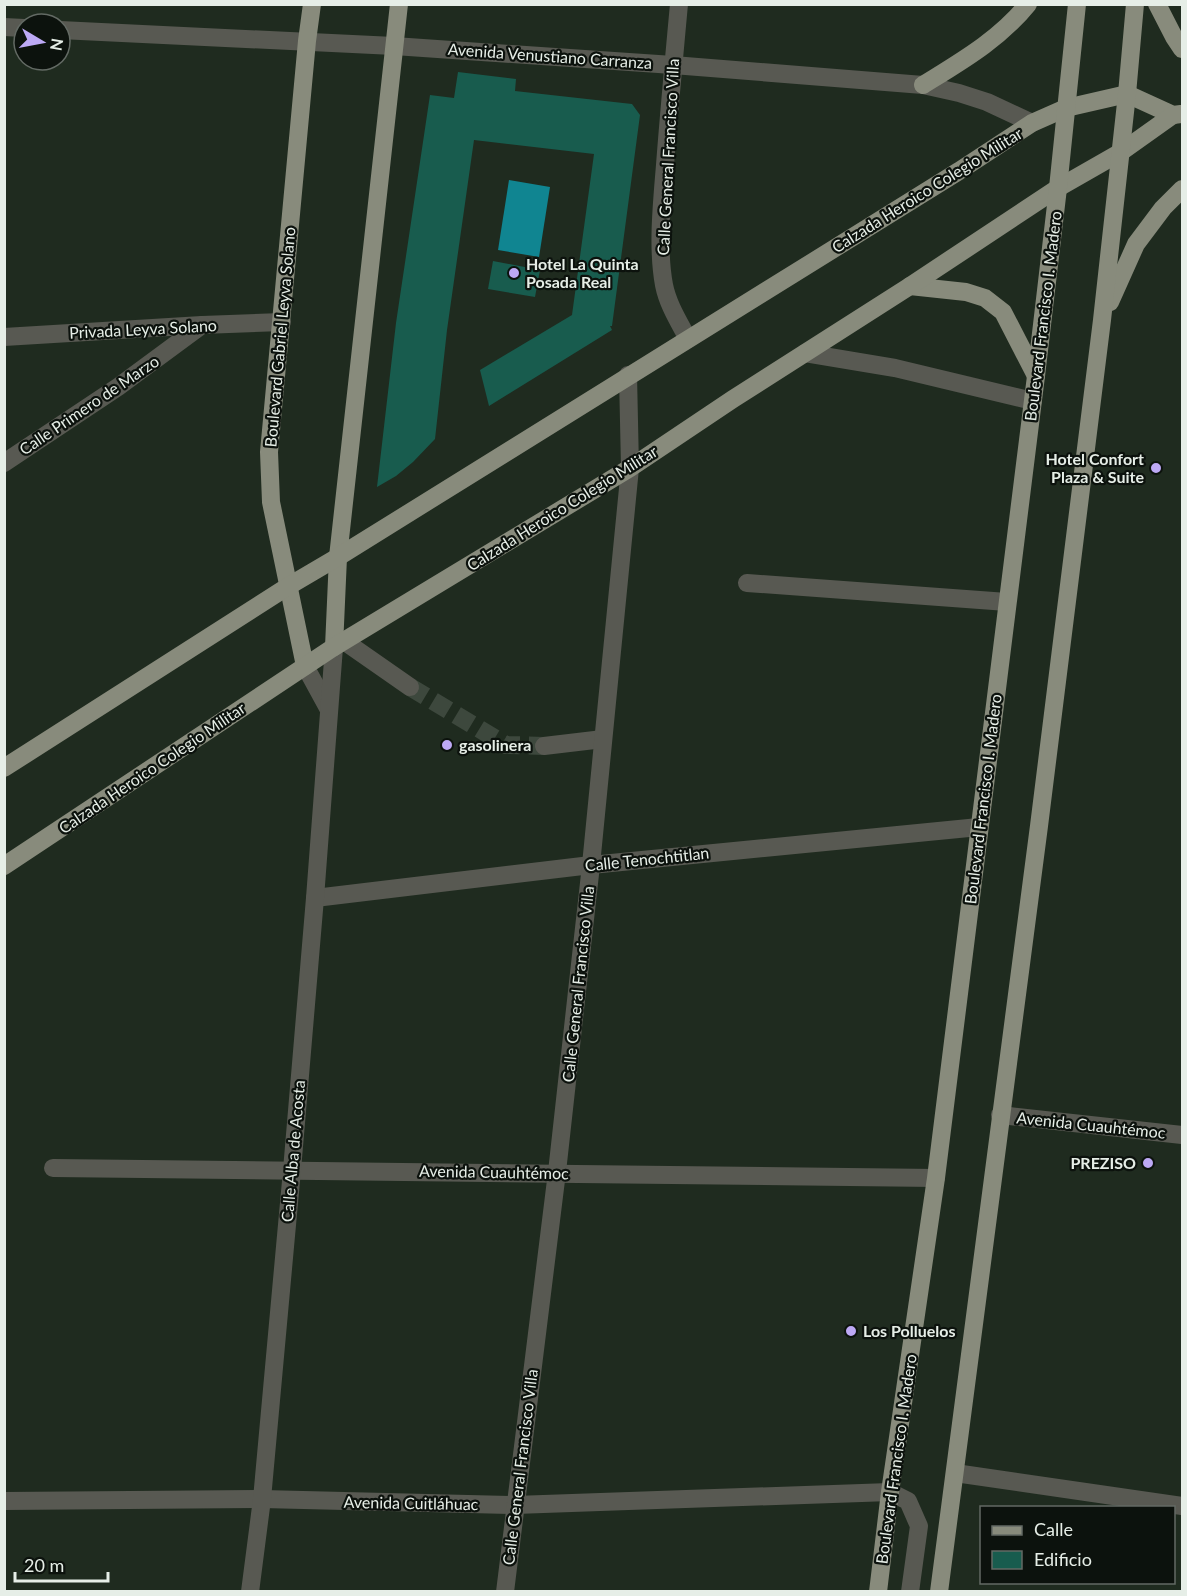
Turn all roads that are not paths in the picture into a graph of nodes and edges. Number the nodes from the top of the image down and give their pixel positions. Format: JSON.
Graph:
{"nodes":[{"id":1,"x":312,"y":4,"type":"edge"},
{"id":2,"x":399,"y":4,"type":"edge"},
{"id":3,"x":679,"y":4,"type":"edge"},
{"id":4,"x":1028,"y":4,"type":"edge"},
{"id":5,"x":1077,"y":4,"type":"edge"},
{"id":6,"x":1135,"y":4,"type":"edge"},
{"id":7,"x":1157,"y":4,"type":"edge"},
{"id":8,"x":72,"y":31,"type":"edge"},
{"id":9,"x":307,"y":41,"type":"junction"},
{"id":10,"x":394,"y":46,"type":"junction"},
{"id":11,"x":1182,"y":49,"type":"edge"},
{"id":12,"x":673,"y":65,"type":"junction"},
{"id":13,"x":923,"y":86,"type":"junction"},
{"id":14,"x":1127,"y":94,"type":"junction"},
{"id":15,"x":1066,"y":108,"type":"junction"},
{"id":16,"x":1178,"y":114,"type":"edge"},
{"id":17,"x":1032,"y":123,"type":"junction"},
{"id":18,"x":1121,"y":152,"type":"junction"},
{"id":19,"x":1058,"y":188,"type":"junction"},
{"id":20,"x":1182,"y":189,"type":"edge"},
{"id":21,"x":910,"y":286,"type":"junction"},
{"id":22,"x":1102,"y":320,"type":"junction"},
{"id":23,"x":282,"y":322,"type":"junction"},
{"id":24,"x":202,"y":325,"type":"junction"},
{"id":25,"x":4,"y":337,"type":"edge"},
{"id":26,"x":688,"y":339,"type":"junction"},
{"id":27,"x":805,"y":353,"type":"junction"},
{"id":28,"x":628,"y":375,"type":"junction"},
{"id":29,"x":1036,"y":376,"type":"junction"},
{"id":30,"x":1033,"y":401,"type":"junction"},
{"id":31,"x":4,"y":463,"type":"edge"},
{"id":32,"x":630,"y":468,"type":"junction"},
{"id":33,"x":338,"y":557,"type":"junction"},
{"id":34,"x":747,"y":583,"type":"dead end"},
{"id":35,"x":287,"y":587,"type":"junction"},
{"id":36,"x":1008,"y":602,"type":"junction"},
{"id":37,"x":339,"y":644,"type":"junction"},
{"id":38,"x":304,"y":666,"type":"junction"},
{"id":39,"x":410,"y":687,"type":"tunnel mouth"},
{"id":40,"x":329,"y":710,"type":"junction"},
{"id":41,"x":603,"y":739,"type":"junction"},
{"id":42,"x":544,"y":746,"type":"tunnel mouth"},
{"id":43,"x":4,"y":768,"type":"edge"},
{"id":44,"x":979,"y":827,"type":"junction"},
{"id":45,"x":591,"y":865,"type":"junction"},
{"id":46,"x":4,"y":867,"type":"edge"},
{"id":47,"x":315,"y":898,"type":"junction"},
{"id":48,"x":1000,"y":1114,"type":"junction"},
{"id":49,"x":1182,"y":1135,"type":"edge"},
{"id":50,"x":53,"y":1168,"type":"dead end"},
{"id":51,"x":292,"y":1170,"type":"junction"},
{"id":52,"x":557,"y":1173,"type":"junction"},
{"id":53,"x":936,"y":1178,"type":"junction"},
{"id":54,"x":955,"y":1473,"type":"junction"},
{"id":55,"x":890,"y":1492,"type":"junction"},
{"id":56,"x":262,"y":1499,"type":"junction"},
{"id":57,"x":4,"y":1501,"type":"edge"},
{"id":58,"x":515,"y":1505,"type":"junction"},
{"id":59,"x":1182,"y":1506,"type":"edge"},
{"id":60,"x":250,"y":1592,"type":"edge"},
{"id":61,"x":505,"y":1592,"type":"edge"},
{"id":62,"x":878,"y":1592,"type":"edge"},
{"id":63,"x":910,"y":1592,"type":"edge"},
{"id":64,"x":939,"y":1592,"type":"edge"}],
"edges":[{"from":1,"to":9,"type":"main road","name":"Boulevard Gabriel Leyva Solano"},
{"from":2,"to":10,"type":"main road"},
{"from":3,"to":12,"type":"street","name":"Calle General Francisco Villa"},
{"from":4,"to":13,"type":"main road"},
{"from":5,"to":15,"type":"main road","name":"Boulevard Francisco I. Madero"},
{"from":6,"to":14,"type":"main road"},
{"from":7,"to":11,"type":"main road"},
{"from":8,"to":9,"type":"street","name":"Avenida Venustiano Carranza"},
{"from":9,"to":10,"type":"street","name":"Avenida Venustiano Carranza"},
{"from":9,"to":23,"type":"main road","name":"Boulevard Gabriel Leyva Solano"},
{"from":10,"to":12,"type":"street","name":"Avenida Venustiano Carranza"},
{"from":10,"to":33,"type":"main road"},
{"from":12,"to":13,"type":"street","name":"Avenida Venustiano Carranza"},
{"from":12,"to":26,"type":"street","name":"Calle General Francisco Villa"},
{"from":13,"to":17,"type":"street","name":"Avenida Venustiano Carranza"},
{"from":14,"to":15,"type":"main road","name":"Calzada Heroico Colegio Militar"},
{"from":14,"to":16,"type":"main road"},
{"from":14,"to":18,"type":"main road"},
{"from":15,"to":17,"type":"main road","name":"Calzada Heroico Colegio Militar"},
{"from":15,"to":19,"type":"main road","name":"Boulevard Francisco I. Madero"},
{"from":16,"to":18,"type":"main road"},
{"from":17,"to":26,"type":"main road","name":"Calzada Heroico Colegio Militar"},
{"from":18,"to":19,"type":"main road","name":"Calzada Heroico Colegio Militar"},
{"from":18,"to":22,"type":"main road"},
{"from":19,"to":21,"type":"main road","name":"Calzada Heroico Colegio Militar"},
{"from":19,"to":29,"type":"main road","name":"Boulevard Francisco I. Madero"},
{"from":20,"to":22,"type":"main road"},
{"from":21,"to":27,"type":"main road","name":"Calzada Heroico Colegio Militar"},
{"from":21,"to":29,"type":"main road"},
{"from":22,"to":48,"type":"main road"},
{"from":23,"to":24,"type":"street","name":"Privada Leyva Solano"},
{"from":23,"to":35,"type":"main road","name":"Boulevard Gabriel Leyva Solano"},
{"from":24,"to":25,"type":"street","name":"Privada Leyva Solano"},
{"from":24,"to":31,"type":"street","name":"Calle Primero de Marzo"},
{"from":26,"to":28,"type":"main road","name":"Calzada Heroico Colegio Militar"},
{"from":27,"to":30,"type":"street"},
{"from":27,"to":32,"type":"main road","name":"Calzada Heroico Colegio Militar"},
{"from":28,"to":32,"type":"street","name":"Calle General Francisco Villa"},
{"from":28,"to":33,"type":"main road","name":"Calzada Heroico Colegio Militar"},
{"from":29,"to":30,"type":"main road","name":"Boulevard Francisco I. Madero"},
{"from":30,"to":36,"type":"main road","name":"Boulevard Francisco I. Madero"},
{"from":32,"to":37,"type":"main road","name":"Calzada Heroico Colegio Militar"},
{"from":32,"to":41,"type":"street","name":"Calle General Francisco Villa"},
{"from":33,"to":35,"type":"main road","name":"Calzada Heroico Colegio Militar"},
{"from":33,"to":37,"type":"main road"},
{"from":34,"to":36,"type":"street"},
{"from":35,"to":38,"type":"main road","name":"Boulevard Gabriel Leyva Solano"},
{"from":35,"to":43,"type":"main road","name":"Calzada Heroico Colegio Militar"},
{"from":36,"to":44,"type":"main road","name":"Boulevard Francisco I. Madero"},
{"from":37,"to":38,"type":"main road","name":"Calzada Heroico Colegio Militar"},
{"from":37,"to":39,"type":"street"},
{"from":37,"to":40,"type":"street","name":"Calle Alba de Acosta"},
{"from":38,"to":40,"type":"street"},
{"from":38,"to":46,"type":"main road","name":"Calzada Heroico Colegio Militar"},
{"from":40,"to":47,"type":"street","name":"Calle Alba de Acosta"},
{"from":41,"to":42,"type":"street"},
{"from":41,"to":45,"type":"street","name":"Calle General Francisco Villa"},
{"from":44,"to":45,"type":"street","name":"Calle Tenochtitlan"},
{"from":44,"to":53,"type":"main road","name":"Boulevard Francisco I. Madero"},
{"from":45,"to":47,"type":"street","name":"Calle Tenochtitlan"},
{"from":45,"to":52,"type":"street","name":"Calle General Francisco Villa"},
{"from":47,"to":51,"type":"street","name":"Calle Alba de Acosta"},
{"from":48,"to":49,"type":"street","name":"Avenida Cuauhtémoc"},
{"from":48,"to":54,"type":"main road"},
{"from":50,"to":51,"type":"street","name":"Avenida Cuauhtémoc"},
{"from":51,"to":52,"type":"street","name":"Avenida Cuauhtémoc"},
{"from":51,"to":56,"type":"street","name":"Calle Alba de Acosta"},
{"from":52,"to":53,"type":"street","name":"Avenida Cuauhtémoc"},
{"from":52,"to":58,"type":"street","name":"Calle General Francisco Villa"},
{"from":53,"to":55,"type":"main road","name":"Boulevard Francisco I. Madero"},
{"from":54,"to":59,"type":"street"},
{"from":54,"to":64,"type":"main road"},
{"from":55,"to":58,"type":"street","name":"Avenida Cuitláhuac"},
{"from":55,"to":62,"type":"main road","name":"Boulevard Francisco I. Madero"},
{"from":55,"to":63,"type":"street"},
{"from":56,"to":57,"type":"street","name":"Avenida Cuitláhuac"},
{"from":56,"to":58,"type":"street","name":"Avenida Cuitláhuac"},
{"from":56,"to":60,"type":"street","name":"Calle Alba de Acosta"},
{"from":58,"to":61,"type":"street","name":"Calle General Francisco Villa"}]}
